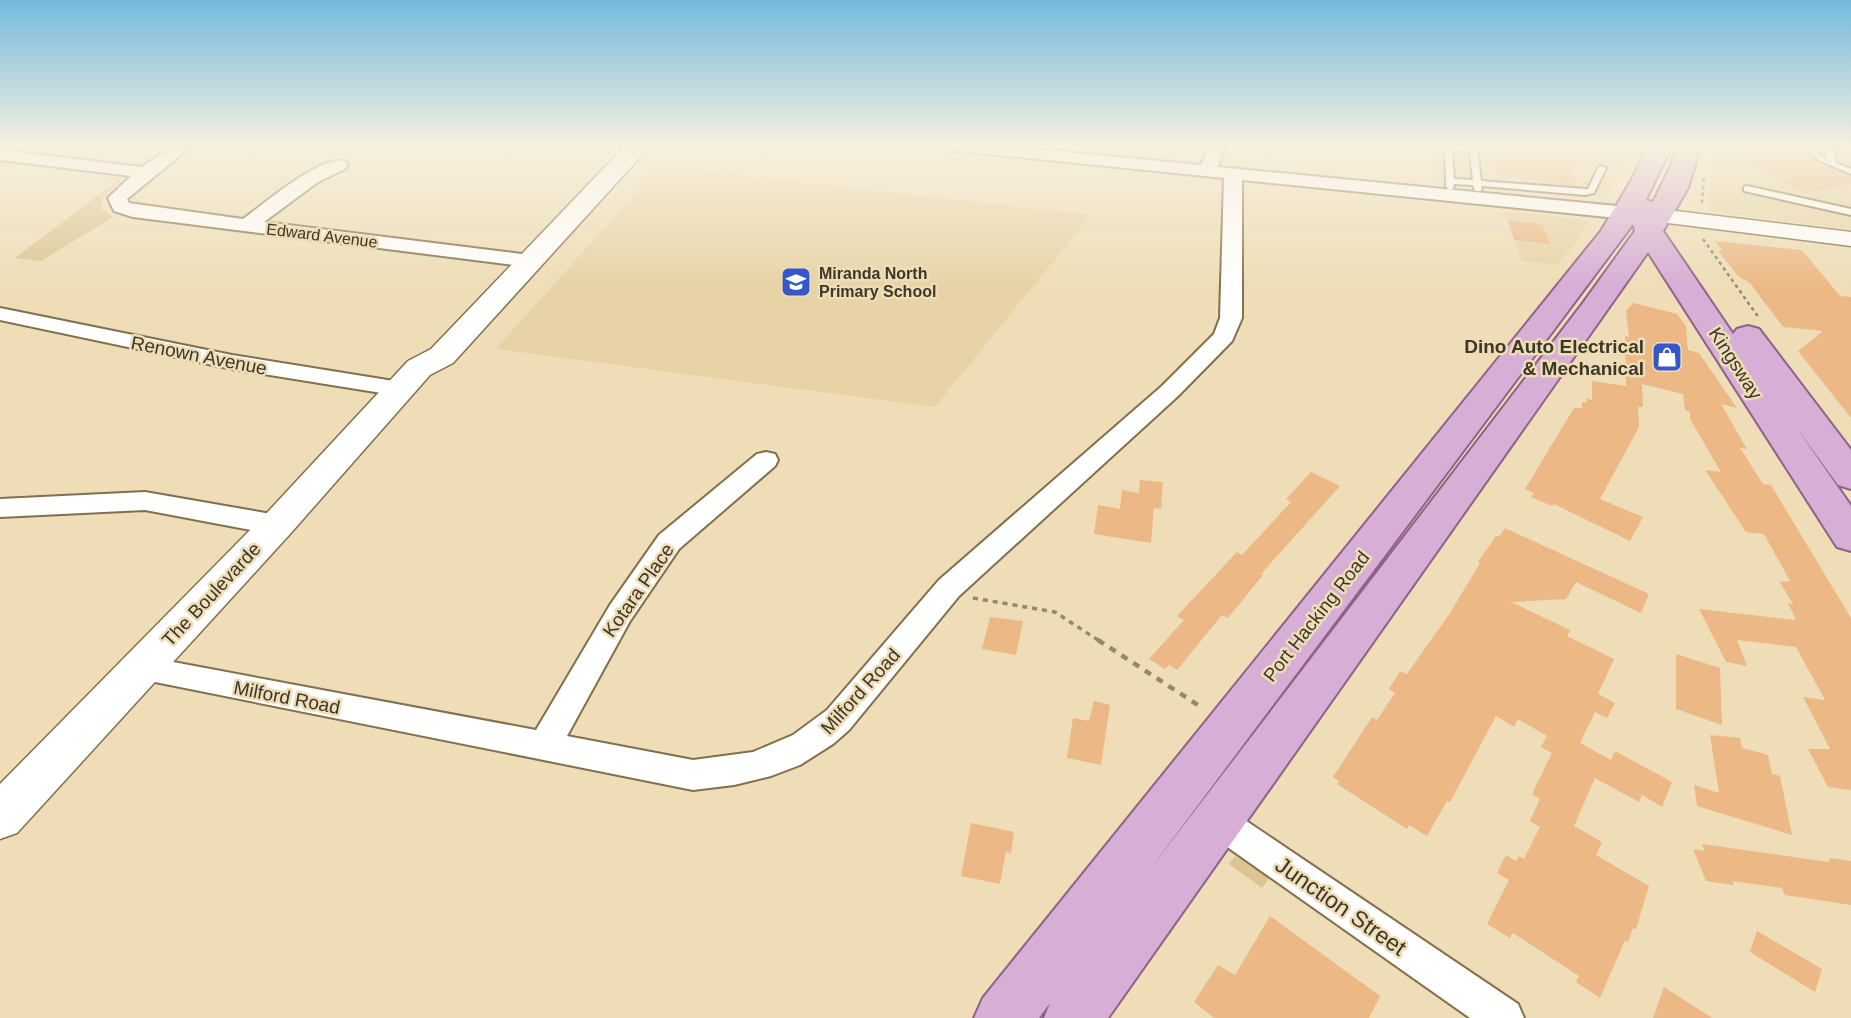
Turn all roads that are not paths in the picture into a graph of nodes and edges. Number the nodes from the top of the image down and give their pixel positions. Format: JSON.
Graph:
{"nodes":[{"id":1,"x":121,"y":193,"type":"edge"},
{"id":2,"x":292,"y":193,"type":"edge"},
{"id":3,"x":580,"y":193,"type":"edge"},
{"id":4,"x":591,"y":193,"type":"edge"},
{"id":5,"x":1222,"y":193,"type":"edge"},
{"id":6,"x":1497,"y":193,"type":"edge"},
{"id":7,"x":1652,"y":193,"type":"edge"},
{"id":8,"x":1666,"y":193,"type":"edge"},
{"id":9,"x":1763,"y":193,"type":"edge"},
{"id":10,"x":1851,"y":211,"type":"edge"},
{"id":11,"x":1649,"y":212,"type":"junction"},
{"id":12,"x":247,"y":225,"type":"junction"},
{"id":13,"x":1851,"y":239,"type":"edge"},
{"id":14,"x":522,"y":260,"type":"junction"},
{"id":15,"x":1614,"y":277,"type":"junction"},
{"id":16,"x":1701,"y":309,"type":"junction"},
{"id":17,"x":0,"y":314,"type":"edge"},
{"id":18,"x":409,"y":379,"type":"junction"},
{"id":19,"x":766,"y":460,"type":"dead end"},
{"id":20,"x":1807,"y":472,"type":"junction"},
{"id":21,"x":1851,"y":475,"type":"edge"},
{"id":22,"x":0,"y":508,"type":"edge"},
{"id":23,"x":277,"y":525,"type":"junction"},
{"id":24,"x":1851,"y":537,"type":"edge"},
{"id":25,"x":141,"y":668,"type":"junction"},
{"id":26,"x":544,"y":747,"type":"junction"},
{"id":27,"x":1177,"y":795,"type":"junction"},
{"id":28,"x":0,"y":817,"type":"edge"},
{"id":29,"x":1218,"y":821,"type":"junction"},
{"id":30,"x":1003,"y":1018,"type":"edge"},
{"id":31,"x":1073,"y":1018,"type":"edge"},
{"id":32,"x":1504,"y":1018,"type":"edge"}],
"edges":[{"from":1,"to":12,"type":"street","name":"Edward Avenue"},
{"from":2,"to":12,"type":"street"},
{"from":3,"to":14,"type":"main road","name":"The Boulevarde"},
{"from":4,"to":14,"type":"main road","name":"The Boulevarde"},
{"from":5,"to":26,"type":"street","name":"Milford Road"},
{"from":6,"to":11,"type":"street"},
{"from":7,"to":11,"type":"main road"},
{"from":8,"to":11,"type":"main road","name":"Kingsway"},
{"from":9,"to":10,"type":"lane"},
{"from":11,"to":13,"type":"street"},
{"from":11,"to":15,"type":"main road","name":"Port Hacking Road"},
{"from":11,"to":16,"type":"main road","name":"Kingsway"},
{"from":11,"to":21,"type":"main road","name":"Kingsway"},
{"from":11,"to":27,"type":"main road","name":"Port Hacking Road"},
{"from":12,"to":14,"type":"street","name":"Edward Avenue"},
{"from":14,"to":18,"type":"main road","name":"The Boulevarde"},
{"from":15,"to":16,"type":"main road"},
{"from":15,"to":29,"type":"main road","name":"Port Hacking Road"},
{"from":16,"to":20,"type":"main road","name":"Kingsway"},
{"from":17,"to":18,"type":"street","name":"Renown Avenue"},
{"from":18,"to":23,"type":"main road","name":"The Boulevarde"},
{"from":19,"to":26,"type":"street","name":"Kotara Place"},
{"from":20,"to":21,"type":"main road"},
{"from":20,"to":24,"type":"main road","name":"Kingsway"},
{"from":22,"to":23,"type":"street"},
{"from":23,"to":25,"type":"main road","name":"The Boulevarde"},
{"from":25,"to":26,"type":"street","name":"Milford Road"},
{"from":25,"to":28,"type":"main road","name":"The Boulevarde"},
{"from":27,"to":29,"type":"main road","name":"Junction Street"},
{"from":27,"to":30,"type":"main road","name":"Port Hacking Road"},
{"from":29,"to":31,"type":"main road","name":"Port Hacking Road"},
{"from":29,"to":32,"type":"street","name":"Junction Street"}]}
